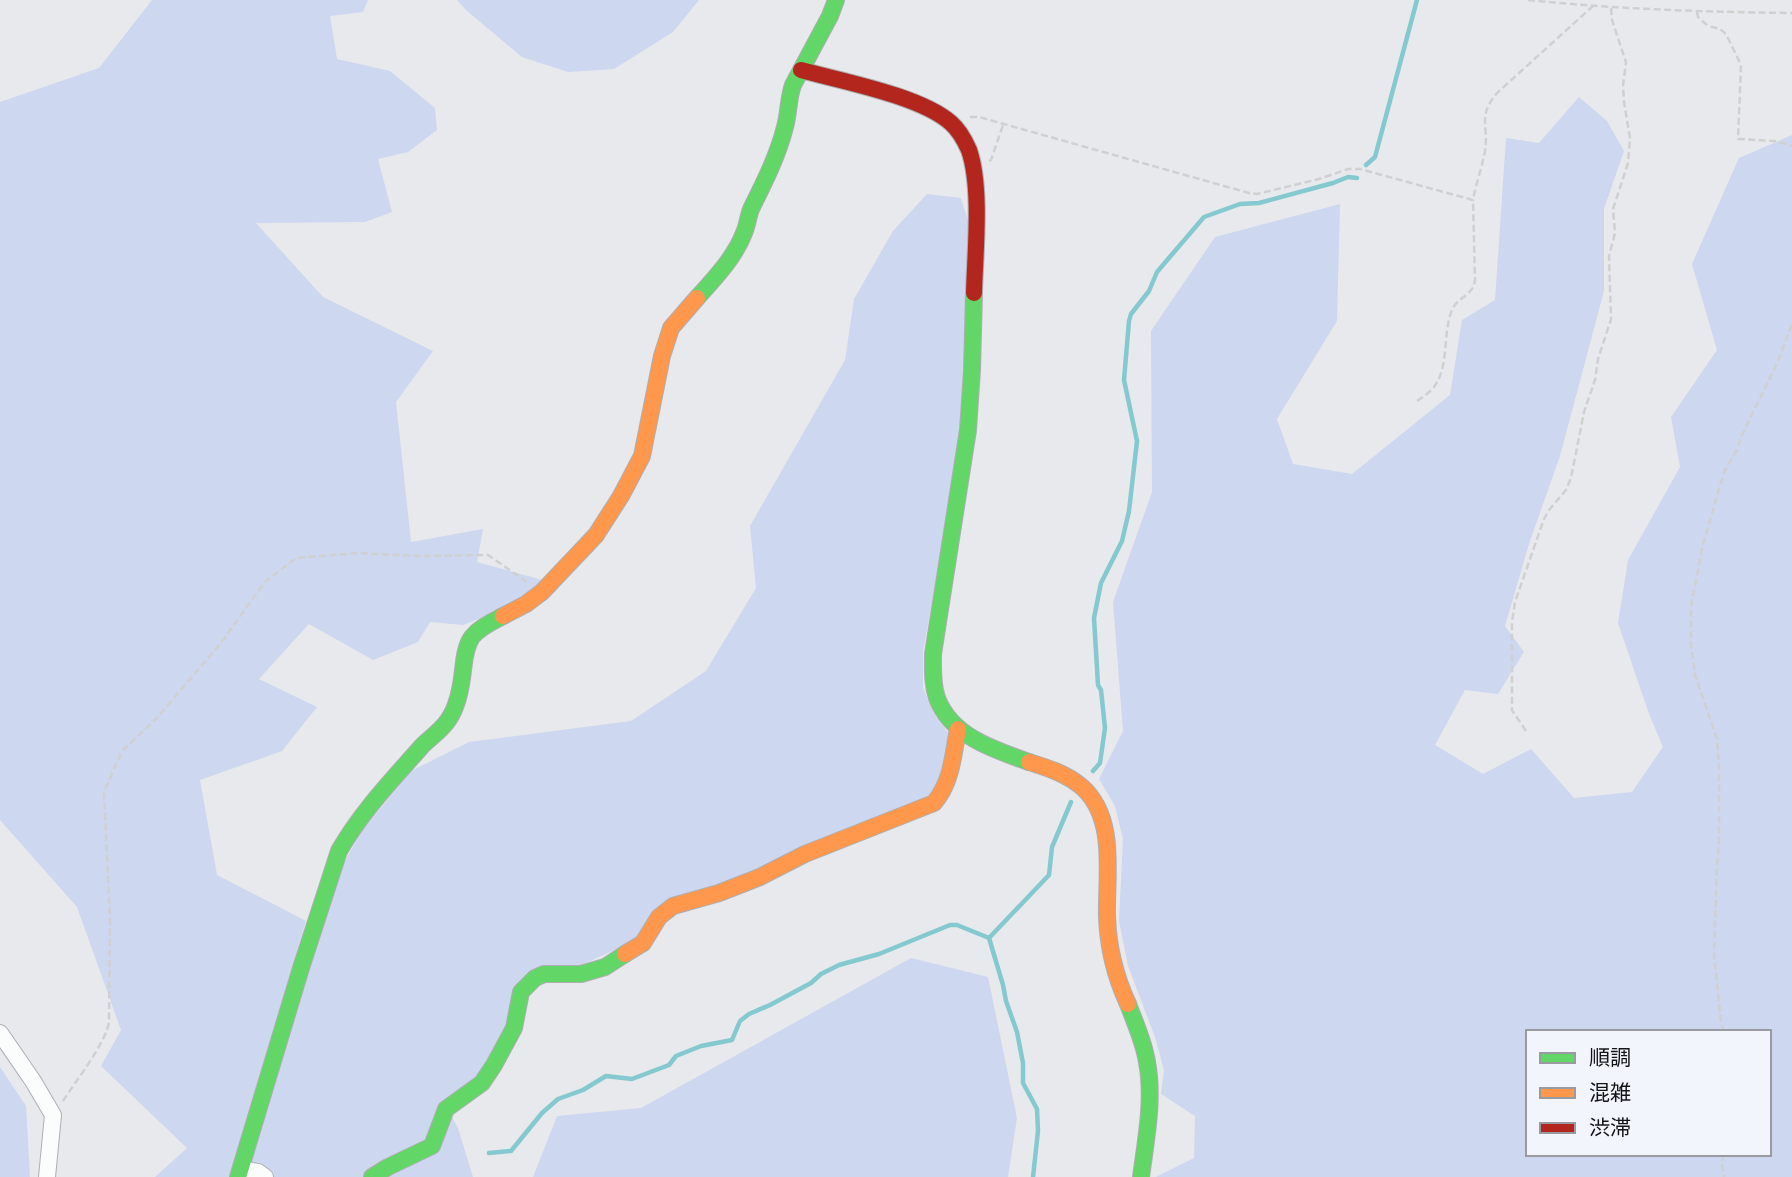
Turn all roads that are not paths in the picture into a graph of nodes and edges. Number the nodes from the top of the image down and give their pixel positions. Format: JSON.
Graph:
{"nodes":[{"id":1,"x":836,"y":0,"type":"edge"},
{"id":2,"x":801,"y":70,"type":"junction"},
{"id":3,"x":958,"y":729,"type":"junction"},
{"id":4,"x":0,"y":1033,"type":"edge"},
{"id":5,"x":239,"y":1173,"type":"edge"},
{"id":6,"x":47,"y":1177,"type":"edge"},
{"id":7,"x":265,"y":1177,"type":"edge"},
{"id":8,"x":372,"y":1177,"type":"edge"},
{"id":9,"x":1141,"y":1177,"type":"edge"}],
"edges":[{"from":1,"to":2,"type":"street"},
{"from":2,"to":3,"type":"street"},
{"from":2,"to":5,"type":"street"},
{"from":3,"to":8,"type":"street"},
{"from":3,"to":9,"type":"street"},
{"from":4,"to":6,"type":"street"},
{"from":5,"to":7,"type":"street"}]}
